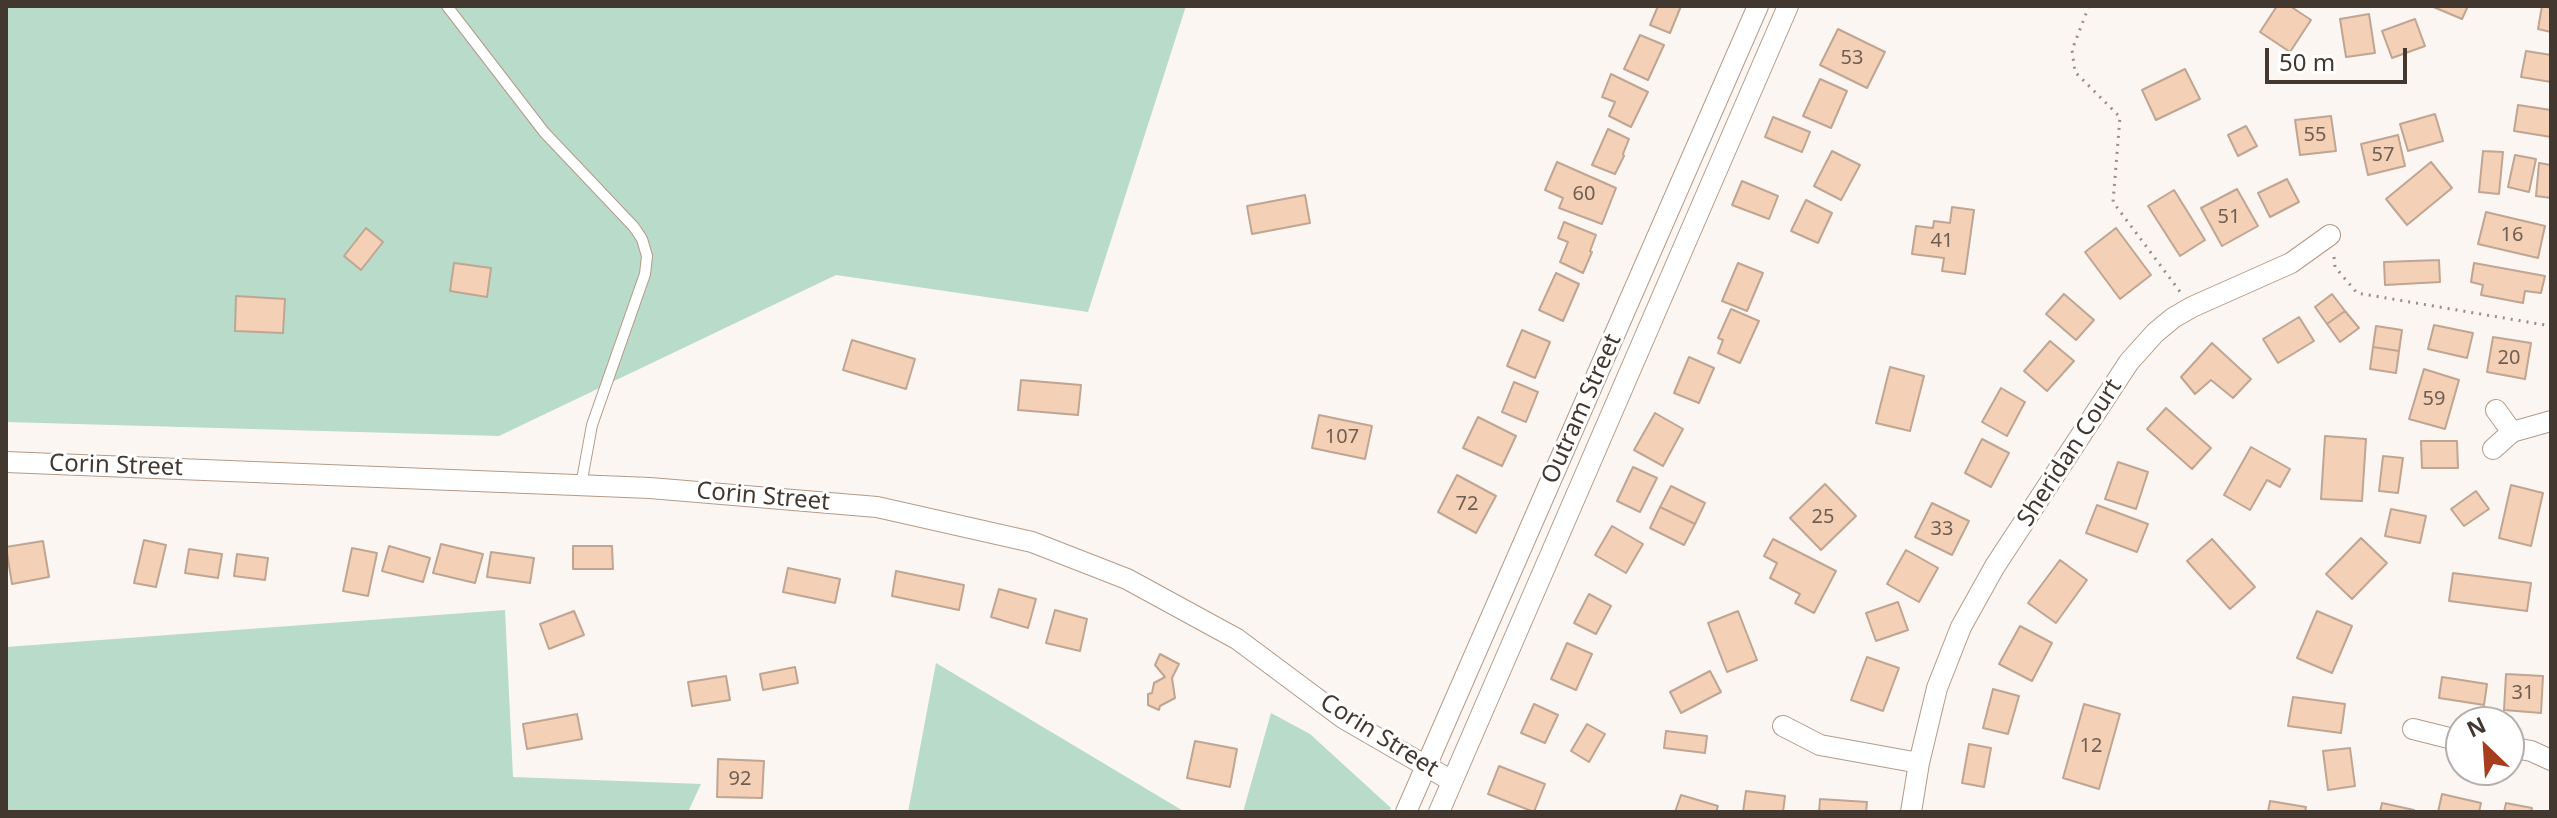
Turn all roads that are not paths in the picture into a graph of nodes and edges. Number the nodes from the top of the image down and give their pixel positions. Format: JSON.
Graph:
{"nodes":[{"id":1,"x":447,"y":6,"type":"edge"},
{"id":2,"x":1758,"y":6,"type":"edge"},
{"id":3,"x":1788,"y":6,"type":"edge"},
{"id":4,"x":2330,"y":235,"type":"road end"},
{"id":5,"x":2496,"y":410,"type":"dead end"},
{"id":6,"x":2551,"y":421,"type":"edge"},
{"id":7,"x":2512,"y":432,"type":"junction"},
{"id":8,"x":2493,"y":449,"type":"dead end"},
{"id":9,"x":6,"y":462,"type":"edge"},
{"id":10,"x":581,"y":485,"type":"junction"},
{"id":11,"x":1783,"y":726,"type":"dead end"},
{"id":12,"x":2413,"y":729,"type":"dead end"},
{"id":13,"x":2445,"y":737,"type":"edge"},
{"id":14,"x":2525,"y":750,"type":"edge"},
{"id":15,"x":2551,"y":760,"type":"edge"},
{"id":16,"x":1919,"y":763,"type":"junction"},
{"id":17,"x":1426,"y":765,"type":"junction"},
{"id":18,"x":1452,"y":781,"type":"junction"},
{"id":19,"x":1406,"y":812,"type":"edge"},
{"id":20,"x":1439,"y":812,"type":"edge"},
{"id":21,"x":1911,"y":812,"type":"edge"}],
"edges":[{"from":1,"to":10,"type":"lane"},
{"from":2,"to":17,"type":"street","name":"Outram Street"},
{"from":3,"to":18,"type":"street","name":"Outram Street"},
{"from":4,"to":16,"type":"street","name":"Sheridan Court"},
{"from":5,"to":7,"type":"street"},
{"from":6,"to":7,"type":"street"},
{"from":7,"to":8,"type":"street"},
{"from":9,"to":10,"type":"street","name":"Corin Street"},
{"from":10,"to":17,"type":"street","name":"Corin Street"},
{"from":11,"to":16,"type":"street"},
{"from":12,"to":13,"type":"street"},
{"from":14,"to":15,"type":"street"},
{"from":16,"to":21,"type":"street","name":"Sheridan Court"},
{"from":17,"to":18,"type":"street","name":"Corin Street"},
{"from":17,"to":19,"type":"street","name":"Outram Street"},
{"from":18,"to":20,"type":"street","name":"Outram Street"}]}
